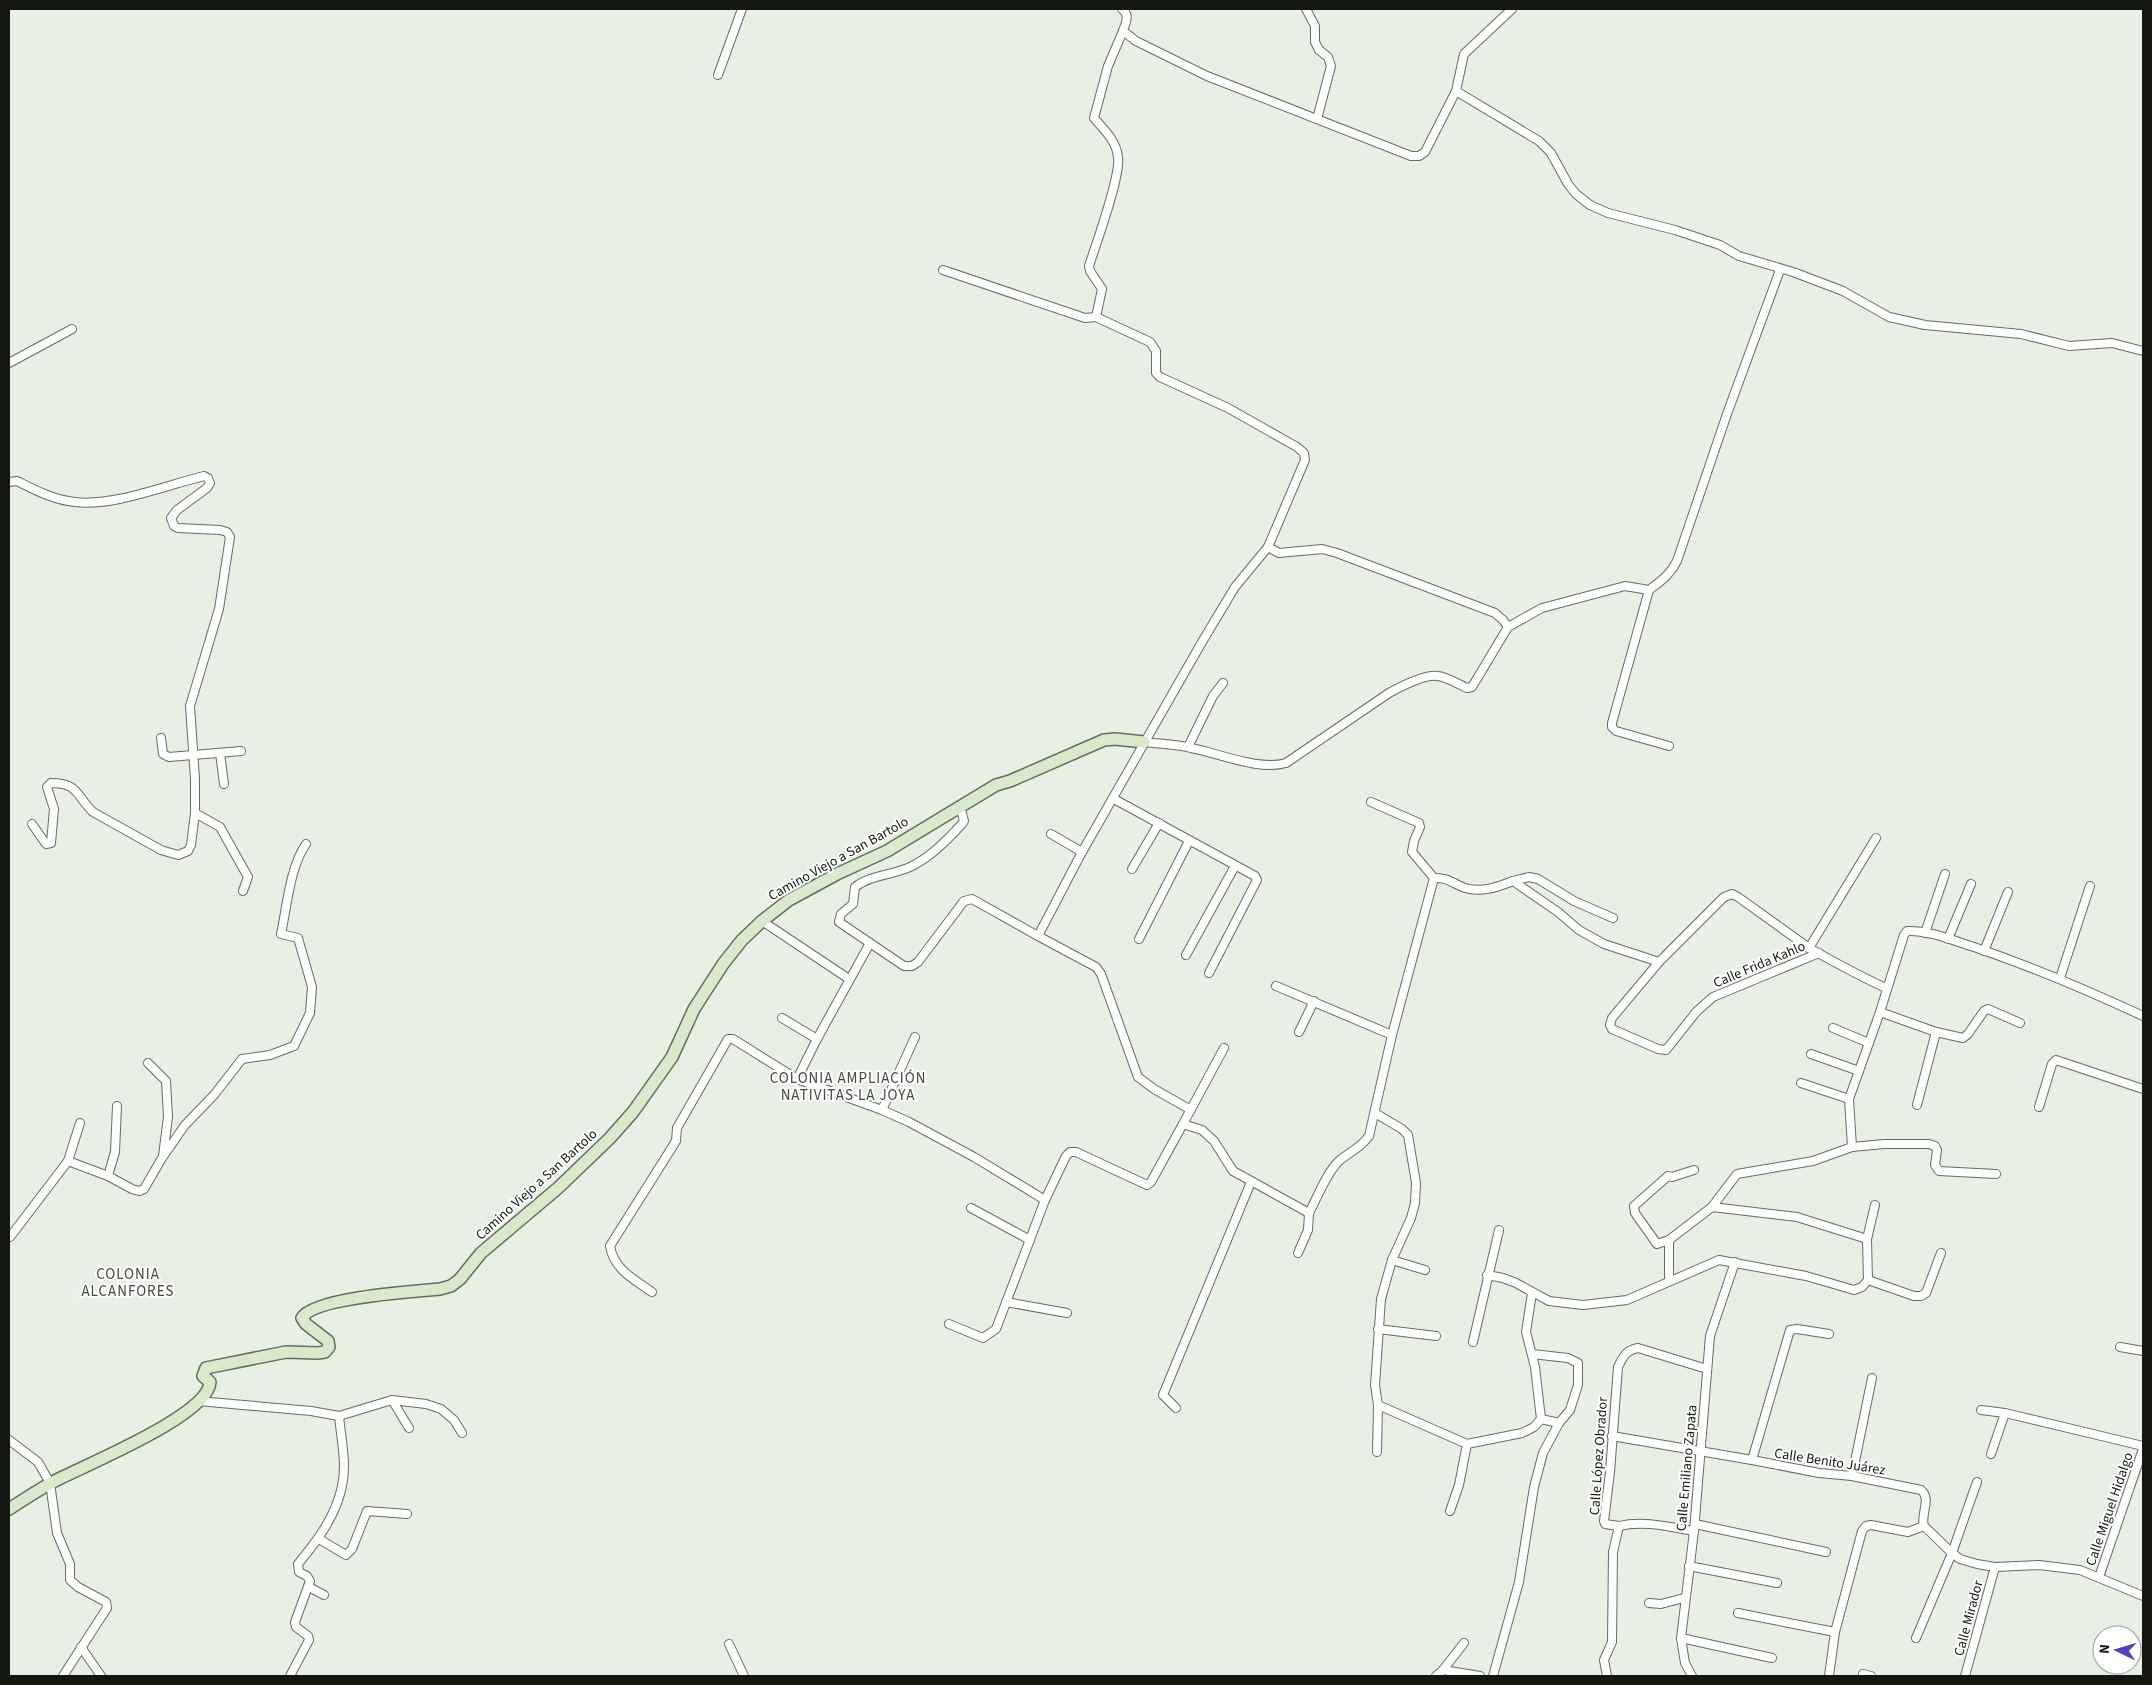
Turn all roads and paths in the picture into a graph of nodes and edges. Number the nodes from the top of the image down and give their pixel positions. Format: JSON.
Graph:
{"nodes":[{"id":1,"x":742,"y":9,"type":"edge"},
{"id":2,"x":1122,"y":9,"type":"edge"},
{"id":3,"x":1306,"y":9,"type":"edge"},
{"id":4,"x":1512,"y":9,"type":"edge"},
{"id":5,"x":1123,"y":31,"type":"junction"},
{"id":6,"x":718,"y":75,"type":"dead end"},
{"id":7,"x":1456,"y":91,"type":"junction"},
{"id":8,"x":1317,"y":119,"type":"junction"},
{"id":9,"x":943,"y":270,"type":"dead end"},
{"id":10,"x":1780,"y":270,"type":"junction"},
{"id":11,"x":1096,"y":317,"type":"junction"},
{"id":12,"x":72,"y":329,"type":"dead end"},
{"id":13,"x":2143,"y":351,"type":"edge"},
{"id":14,"x":9,"y":363,"type":"edge"},
{"id":15,"x":9,"y":482,"type":"edge"},
{"id":16,"x":1268,"y":547,"type":"junction"},
{"id":17,"x":1649,"y":590,"type":"junction"},
{"id":18,"x":1508,"y":627,"type":"junction"},
{"id":19,"x":1223,"y":683,"type":"dead end"},
{"id":20,"x":161,"y":738,"type":"dead end"},
{"id":21,"x":1144,"y":742,"type":"junction"},
{"id":22,"x":1669,"y":746,"type":"dead end"},
{"id":23,"x":1188,"y":747,"type":"junction"},
{"id":24,"x":241,"y":751,"type":"dead end"},
{"id":25,"x":220,"y":753,"type":"junction"},
{"id":26,"x":193,"y":756,"type":"junction"},
{"id":27,"x":224,"y":784,"type":"dead end"},
{"id":28,"x":1114,"y":799,"type":"junction"},
{"id":29,"x":1371,"y":802,"type":"dead end"},
{"id":30,"x":960,"y":806,"type":"junction"},
{"id":31,"x":195,"y":813,"type":"junction"},
{"id":32,"x":1159,"y":823,"type":"junction"},
{"id":33,"x":32,"y":824,"type":"dead end"},
{"id":34,"x":1051,"y":834,"type":"dead end"},
{"id":35,"x":1876,"y":838,"type":"dead end"},
{"id":36,"x":1189,"y":841,"type":"junction"},
{"id":37,"x":306,"y":844,"type":"dead end"},
{"id":38,"x":1082,"y":852,"type":"junction"},
{"id":39,"x":1235,"y":866,"type":"junction"},
{"id":40,"x":1132,"y":869,"type":"dead end"},
{"id":41,"x":1945,"y":874,"type":"dead end"},
{"id":42,"x":1434,"y":878,"type":"junction"},
{"id":43,"x":1513,"y":882,"type":"junction"},
{"id":44,"x":1971,"y":884,"type":"dead end"},
{"id":45,"x":2090,"y":886,"type":"dead end"},
{"id":46,"x":243,"y":891,"type":"dead end"},
{"id":47,"x":2008,"y":892,"type":"dead end"},
{"id":48,"x":1613,"y":918,"type":"dead end"},
{"id":49,"x":762,"y":921,"type":"junction"},
{"id":50,"x":1925,"y":933,"type":"junction"},
{"id":51,"x":1038,"y":936,"type":"junction"},
{"id":52,"x":1948,"y":938,"type":"junction"},
{"id":53,"x":1139,"y":939,"type":"dead end"},
{"id":54,"x":870,"y":943,"type":"junction"},
{"id":55,"x":1809,"y":948,"type":"junction"},
{"id":56,"x":1984,"y":951,"type":"junction"},
{"id":57,"x":1819,"y":953,"type":"junction"},
{"id":58,"x":1186,"y":955,"type":"dead end"},
{"id":59,"x":1658,"y":962,"type":"junction"},
{"id":60,"x":1209,"y":972,"type":"dead end"},
{"id":61,"x":2060,"y":978,"type":"junction"},
{"id":62,"x":850,"y":979,"type":"junction"},
{"id":63,"x":1276,"y":986,"type":"dead end"},
{"id":64,"x":1886,"y":988,"type":"junction"},
{"id":65,"x":1314,"y":1001,"type":"junction"},
{"id":66,"x":1880,"y":1012,"type":"junction"},
{"id":67,"x":2143,"y":1016,"type":"edge"},
{"id":68,"x":782,"y":1018,"type":"dead end"},
{"id":69,"x":2020,"y":1023,"type":"dead end"},
{"id":70,"x":1833,"y":1028,"type":"dead end"},
{"id":71,"x":1299,"y":1032,"type":"dead end"},
{"id":72,"x":1936,"y":1032,"type":"junction"},
{"id":73,"x":1392,"y":1035,"type":"junction"},
{"id":74,"x":915,"y":1037,"type":"dead end"},
{"id":75,"x":817,"y":1039,"type":"junction"},
{"id":76,"x":1869,"y":1042,"type":"junction"},
{"id":77,"x":1224,"y":1048,"type":"dead end"},
{"id":78,"x":1810,"y":1054,"type":"dead end"},
{"id":79,"x":148,"y":1063,"type":"dead end"},
{"id":80,"x":1859,"y":1071,"type":"junction"},
{"id":81,"x":798,"y":1079,"type":"junction"},
{"id":82,"x":1801,"y":1083,"type":"dead end"},
{"id":83,"x":2143,"y":1089,"type":"edge"},
{"id":84,"x":1849,"y":1099,"type":"junction"},
{"id":85,"x":1917,"y":1105,"type":"dead end"},
{"id":86,"x":117,"y":1106,"type":"dead end"},
{"id":87,"x":2039,"y":1107,"type":"dead end"},
{"id":88,"x":882,"y":1110,"type":"junction"},
{"id":89,"x":1191,"y":1110,"type":"junction"},
{"id":90,"x":1375,"y":1113,"type":"junction"},
{"id":91,"x":80,"y":1123,"type":"dead end"},
{"id":92,"x":1183,"y":1124,"type":"junction"},
{"id":93,"x":1852,"y":1147,"type":"junction"},
{"id":94,"x":162,"y":1158,"type":"junction"},
{"id":95,"x":68,"y":1161,"type":"junction"},
{"id":96,"x":1694,"y":1170,"type":"dead end"},
{"id":97,"x":1996,"y":1174,"type":"dead end"},
{"id":98,"x":108,"y":1176,"type":"junction"},
{"id":99,"x":1251,"y":1182,"type":"junction"},
{"id":100,"x":1045,"y":1200,"type":"junction"},
{"id":101,"x":1875,"y":1206,"type":"dead end"},
{"id":102,"x":1712,"y":1207,"type":"junction"},
{"id":103,"x":971,"y":1208,"type":"dead end"},
{"id":104,"x":1309,"y":1213,"type":"junction"},
{"id":105,"x":1499,"y":1230,"type":"dead end"},
{"id":106,"x":9,"y":1238,"type":"edge"},
{"id":107,"x":1866,"y":1239,"type":"junction"},
{"id":108,"x":1030,"y":1240,"type":"junction"},
{"id":109,"x":1669,"y":1240,"type":"junction"},
{"id":110,"x":1941,"y":1253,"type":"dead end"},
{"id":111,"x":1298,"y":1254,"type":"dead end"},
{"id":112,"x":1392,"y":1260,"type":"junction"},
{"id":113,"x":1735,"y":1262,"type":"junction"},
{"id":114,"x":1425,"y":1270,"type":"dead end"},
{"id":115,"x":1487,"y":1275,"type":"junction"},
{"id":116,"x":1669,"y":1280,"type":"junction"},
{"id":117,"x":1868,"y":1280,"type":"junction"},
{"id":118,"x":652,"y":1292,"type":"dead end"},
{"id":119,"x":1532,"y":1293,"type":"junction"},
{"id":120,"x":1006,"y":1302,"type":"junction"},
{"id":121,"x":1067,"y":1313,"type":"dead end"},
{"id":122,"x":949,"y":1324,"type":"dead end"},
{"id":123,"x":1378,"y":1329,"type":"junction"},
{"id":124,"x":1829,"y":1334,"type":"dead end"},
{"id":125,"x":1436,"y":1336,"type":"dead end"},
{"id":126,"x":1473,"y":1342,"type":"dead end"},
{"id":127,"x":2120,"y":1348,"type":"dead end"},
{"id":128,"x":2143,"y":1351,"type":"edge"},
{"id":129,"x":1532,"y":1354,"type":"junction"},
{"id":130,"x":1707,"y":1369,"type":"junction"},
{"id":131,"x":1872,"y":1378,"type":"dead end"},
{"id":132,"x":392,"y":1400,"type":"junction"},
{"id":133,"x":198,"y":1401,"type":"junction"},
{"id":134,"x":1378,"y":1404,"type":"junction"},
{"id":135,"x":1176,"y":1408,"type":"dead end"},
{"id":136,"x":1981,"y":1410,"type":"dead end"},
{"id":137,"x":2005,"y":1413,"type":"junction"},
{"id":138,"x":339,"y":1416,"type":"junction"},
{"id":139,"x":1541,"y":1419,"type":"junction"},
{"id":140,"x":1559,"y":1422,"type":"junction"},
{"id":141,"x":409,"y":1428,"type":"dead end"},
{"id":142,"x":462,"y":1433,"type":"dead end"},
{"id":143,"x":1612,"y":1436,"type":"junction"},
{"id":144,"x":9,"y":1440,"type":"edge"},
{"id":145,"x":1467,"y":1444,"type":"junction"},
{"id":146,"x":2143,"y":1448,"type":"edge"},
{"id":147,"x":1700,"y":1451,"type":"junction"},
{"id":148,"x":1378,"y":1452,"type":"dead end"},
{"id":149,"x":1991,"y":1454,"type":"dead end"},
{"id":150,"x":1752,"y":1460,"type":"junction"},
{"id":151,"x":1852,"y":1476,"type":"junction"},
{"id":152,"x":1977,"y":1482,"type":"dead end"},
{"id":153,"x":50,"y":1483,"type":"junction"},
{"id":154,"x":9,"y":1509,"type":"edge"},
{"id":155,"x":1450,"y":1511,"type":"dead end"},
{"id":156,"x":407,"y":1514,"type":"dead end"},
{"id":157,"x":1619,"y":1526,"type":"junction"},
{"id":158,"x":1924,"y":1526,"type":"junction"},
{"id":159,"x":1694,"y":1527,"type":"junction"},
{"id":160,"x":319,"y":1539,"type":"junction"},
{"id":161,"x":1826,"y":1552,"type":"dead end"},
{"id":162,"x":1952,"y":1553,"type":"junction"},
{"id":163,"x":1689,"y":1566,"type":"junction"},
{"id":164,"x":1995,"y":1567,"type":"junction"},
{"id":165,"x":2099,"y":1577,"type":"junction"},
{"id":166,"x":1777,"y":1583,"type":"dead end"},
{"id":167,"x":309,"y":1587,"type":"junction"},
{"id":168,"x":324,"y":1596,"type":"dead end"},
{"id":169,"x":2143,"y":1596,"type":"edge"},
{"id":170,"x":1684,"y":1598,"type":"junction"},
{"id":171,"x":1649,"y":1604,"type":"dead end"},
{"id":172,"x":1738,"y":1613,"type":"dead end"},
{"id":173,"x":1835,"y":1632,"type":"junction"},
{"id":174,"x":1680,"y":1638,"type":"junction"},
{"id":175,"x":1916,"y":1638,"type":"dead end"},
{"id":176,"x":729,"y":1644,"type":"dead end"},
{"id":177,"x":1464,"y":1644,"type":"dead end"},
{"id":178,"x":81,"y":1647,"type":"junction"},
{"id":179,"x":1772,"y":1658,"type":"dead end"},
{"id":180,"x":1443,"y":1670,"type":"junction"},
{"id":181,"x":63,"y":1676,"type":"edge"},
{"id":182,"x":101,"y":1676,"type":"edge"},
{"id":183,"x":290,"y":1676,"type":"edge"},
{"id":184,"x":744,"y":1676,"type":"edge"},
{"id":185,"x":1436,"y":1676,"type":"edge"},
{"id":186,"x":1480,"y":1676,"type":"edge"},
{"id":187,"x":1493,"y":1676,"type":"edge"},
{"id":188,"x":1607,"y":1676,"type":"edge"},
{"id":189,"x":1692,"y":1676,"type":"edge"},
{"id":190,"x":1829,"y":1676,"type":"edge"},
{"id":191,"x":1964,"y":1676,"type":"edge"}],
"edges":[{"from":1,"to":6,"type":"street"},
{"from":2,"to":5,"type":"street"},
{"from":3,"to":8,"type":"street"},
{"from":4,"to":7,"type":"street"},
{"from":5,"to":8,"type":"street"},
{"from":5,"to":11,"type":"street"},
{"from":7,"to":8,"type":"street"},
{"from":7,"to":10,"type":"street"},
{"from":9,"to":11,"type":"street"},
{"from":10,"to":13,"type":"street"},
{"from":10,"to":17,"type":"street"},
{"from":11,"to":16,"type":"street"},
{"from":12,"to":14,"type":"street"},
{"from":15,"to":26,"type":"street"},
{"from":16,"to":18,"type":"street"},
{"from":16,"to":21,"type":"street"},
{"from":17,"to":18,"type":"street"},
{"from":17,"to":22,"type":"street"},
{"from":18,"to":23,"type":"street","name":"Camino Viejo a San Bartolo"},
{"from":19,"to":23,"type":"street"},
{"from":20,"to":26,"type":"street"},
{"from":21,"to":23,"type":"street","name":"Camino Viejo a San Bartolo"},
{"from":21,"to":28,"type":"street"},
{"from":21,"to":30,"type":"street","name":"Camino Viejo a San Bartolo"},
{"from":24,"to":25,"type":"street"},
{"from":25,"to":26,"type":"street"},
{"from":25,"to":27,"type":"street"},
{"from":26,"to":31,"type":"street"},
{"from":28,"to":32,"type":"street"},
{"from":28,"to":38,"type":"street"},
{"from":29,"to":42,"type":"street"},
{"from":30,"to":49,"type":"street","name":"Camino Viejo a San Bartolo"},
{"from":30,"to":54,"type":"street"},
{"from":31,"to":33,"type":"street"},
{"from":31,"to":46,"type":"street"},
{"from":32,"to":36,"type":"street"},
{"from":32,"to":40,"type":"street"},
{"from":34,"to":38,"type":"street"},
{"from":35,"to":55,"type":"street"},
{"from":36,"to":39,"type":"street"},
{"from":36,"to":53,"type":"street"},
{"from":37,"to":94,"type":"street"},
{"from":38,"to":51,"type":"street"},
{"from":39,"to":58,"type":"street"},
{"from":39,"to":60,"type":"street"},
{"from":41,"to":50,"type":"street"},
{"from":42,"to":43,"type":"street"},
{"from":42,"to":73,"type":"street"},
{"from":43,"to":48,"type":"street"},
{"from":43,"to":59,"type":"street"},
{"from":44,"to":52,"type":"street"},
{"from":45,"to":61,"type":"street"},
{"from":47,"to":56,"type":"street"},
{"from":49,"to":62,"type":"street"},
{"from":49,"to":133,"type":"street","name":"Camino Viejo a San Bartolo"},
{"from":50,"to":52,"type":"street"},
{"from":50,"to":64,"type":"street"},
{"from":51,"to":54,"type":"street"},
{"from":51,"to":89,"type":"street"},
{"from":52,"to":56,"type":"street"},
{"from":54,"to":62,"type":"street"},
{"from":55,"to":57,"type":"street"},
{"from":55,"to":59,"type":"street"},
{"from":56,"to":61,"type":"street"},
{"from":57,"to":59,"type":"street","name":"Calle Frida Kahlo"},
{"from":57,"to":64,"type":"street"},
{"from":61,"to":67,"type":"street"},
{"from":62,"to":75,"type":"street"},
{"from":63,"to":65,"type":"street"},
{"from":64,"to":66,"type":"street"},
{"from":65,"to":71,"type":"street"},
{"from":65,"to":73,"type":"street"},
{"from":66,"to":72,"type":"street"},
{"from":66,"to":76,"type":"street"},
{"from":68,"to":75,"type":"street"},
{"from":69,"to":72,"type":"street"},
{"from":70,"to":76,"type":"street"},
{"from":72,"to":85,"type":"street"},
{"from":73,"to":90,"type":"street"},
{"from":74,"to":88,"type":"street"},
{"from":75,"to":81,"type":"street"},
{"from":76,"to":80,"type":"street"},
{"from":77,"to":89,"type":"street"},
{"from":78,"to":80,"type":"street"},
{"from":79,"to":94,"type":"street"},
{"from":80,"to":84,"type":"street"},
{"from":81,"to":88,"type":"street"},
{"from":81,"to":118,"type":"street"},
{"from":82,"to":84,"type":"street"},
{"from":83,"to":87,"type":"street"},
{"from":84,"to":93,"type":"street"},
{"from":86,"to":98,"type":"street"},
{"from":88,"to":100,"type":"street"},
{"from":89,"to":92,"type":"street"},
{"from":90,"to":104,"type":"street"},
{"from":90,"to":112,"type":"street"},
{"from":91,"to":95,"type":"street"},
{"from":92,"to":99,"type":"street"},
{"from":92,"to":100,"type":"street"},
{"from":93,"to":97,"type":"street"},
{"from":93,"to":102,"type":"street"},
{"from":94,"to":98,"type":"street"},
{"from":95,"to":98,"type":"street"},
{"from":95,"to":106,"type":"street"},
{"from":96,"to":109,"type":"street"},
{"from":99,"to":104,"type":"street"},
{"from":99,"to":135,"type":"street"},
{"from":100,"to":108,"type":"street"},
{"from":101,"to":107,"type":"street"},
{"from":102,"to":107,"type":"street"},
{"from":102,"to":109,"type":"street"},
{"from":103,"to":108,"type":"street"},
{"from":104,"to":111,"type":"street"},
{"from":105,"to":115,"type":"street"},
{"from":107,"to":117,"type":"street"},
{"from":108,"to":120,"type":"street"},
{"from":109,"to":116,"type":"street"},
{"from":110,"to":117,"type":"street"},
{"from":112,"to":114,"type":"street"},
{"from":112,"to":123,"type":"street"},
{"from":113,"to":116,"type":"street"},
{"from":113,"to":117,"type":"street"},
{"from":113,"to":130,"type":"street","name":"Calle Emiliano Zapata"},
{"from":115,"to":119,"type":"street"},
{"from":115,"to":126,"type":"street"},
{"from":116,"to":119,"type":"street"},
{"from":119,"to":129,"type":"street"},
{"from":120,"to":121,"type":"street"},
{"from":120,"to":122,"type":"street"},
{"from":123,"to":125,"type":"street"},
{"from":123,"to":134,"type":"street"},
{"from":124,"to":150,"type":"street"},
{"from":127,"to":128,"type":"street"},
{"from":129,"to":139,"type":"street"},
{"from":129,"to":140,"type":"street"},
{"from":130,"to":143,"type":"street","name":"Calle López Obrador"},
{"from":130,"to":147,"type":"street","name":"Calle Emiliano Zapata"},
{"from":131,"to":151,"type":"street"},
{"from":132,"to":138,"type":"street"},
{"from":132,"to":141,"type":"street"},
{"from":132,"to":142,"type":"street"},
{"from":133,"to":138,"type":"street"},
{"from":133,"to":153,"type":"street"},
{"from":134,"to":145,"type":"street"},
{"from":134,"to":148,"type":"street"},
{"from":136,"to":137,"type":"street"},
{"from":137,"to":146,"type":"street"},
{"from":137,"to":149,"type":"street"},
{"from":138,"to":160,"type":"street"},
{"from":139,"to":140,"type":"street"},
{"from":139,"to":145,"type":"street"},
{"from":140,"to":187,"type":"street"},
{"from":143,"to":147,"type":"street","name":"Calle Benito Juárez"},
{"from":143,"to":157,"type":"street","name":"Calle López Obrador"},
{"from":144,"to":153,"type":"street"},
{"from":145,"to":155,"type":"street"},
{"from":146,"to":165,"type":"street","name":"Calle Miguel Hidalgo"},
{"from":147,"to":150,"type":"street","name":"Calle Benito Juárez"},
{"from":147,"to":159,"type":"street","name":"Calle Emiliano Zapata"},
{"from":150,"to":151,"type":"street","name":"Calle Benito Juárez"},
{"from":151,"to":158,"type":"street","name":"Calle Benito Juárez"},
{"from":152,"to":162,"type":"street"},
{"from":153,"to":154,"type":"street"},
{"from":153,"to":178,"type":"street"},
{"from":156,"to":160,"type":"street"},
{"from":157,"to":159,"type":"street"},
{"from":157,"to":188,"type":"street","name":"Calle López Obrador"},
{"from":158,"to":162,"type":"street"},
{"from":158,"to":173,"type":"street"},
{"from":159,"to":161,"type":"street"},
{"from":159,"to":163,"type":"street","name":"Calle Emiliano Zapata"},
{"from":160,"to":167,"type":"street"},
{"from":162,"to":164,"type":"street"},
{"from":162,"to":175,"type":"street"},
{"from":163,"to":166,"type":"street"},
{"from":163,"to":170,"type":"street","name":"Calle Emiliano Zapata"},
{"from":164,"to":165,"type":"street"},
{"from":164,"to":191,"type":"street","name":"Calle Mirador"},
{"from":165,"to":169,"type":"street"},
{"from":167,"to":168,"type":"street"},
{"from":167,"to":183,"type":"street"},
{"from":170,"to":171,"type":"street"},
{"from":170,"to":174,"type":"street","name":"Calle Emiliano Zapata"},
{"from":172,"to":173,"type":"street"},
{"from":173,"to":190,"type":"street"},
{"from":174,"to":179,"type":"street"},
{"from":174,"to":189,"type":"street","name":"Calle Emiliano Zapata"},
{"from":176,"to":184,"type":"street"},
{"from":177,"to":180,"type":"street"},
{"from":178,"to":181,"type":"street"},
{"from":178,"to":182,"type":"street"},
{"from":180,"to":185,"type":"street"},
{"from":180,"to":186,"type":"street"}]}
